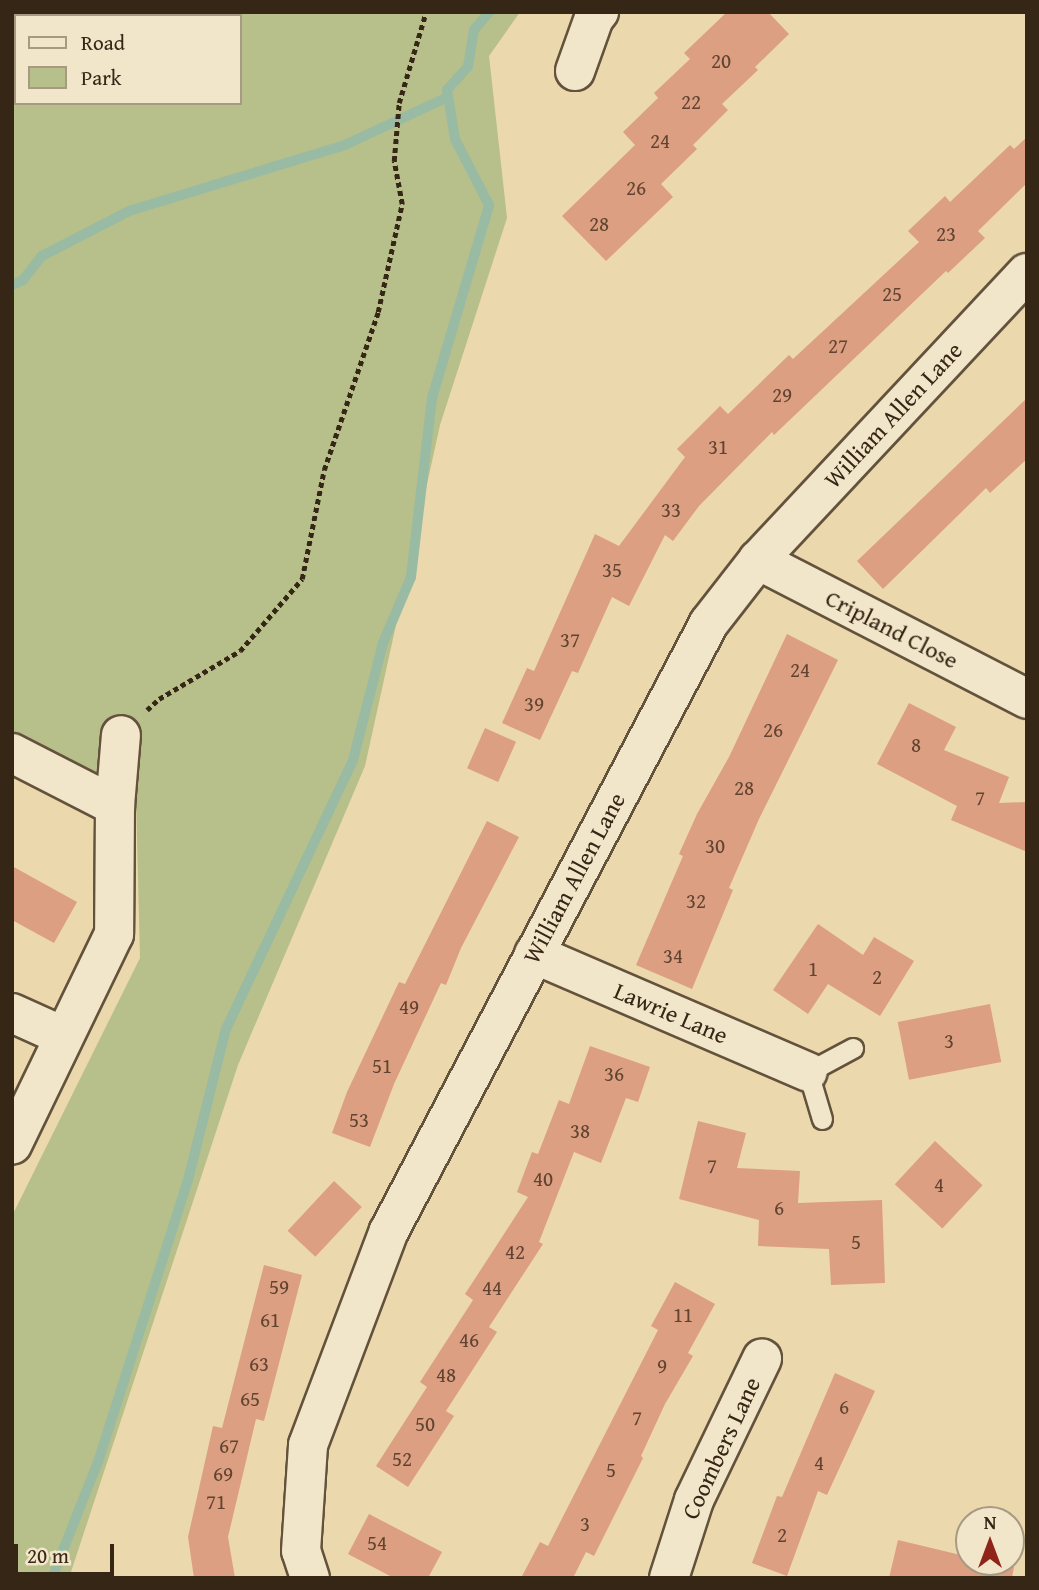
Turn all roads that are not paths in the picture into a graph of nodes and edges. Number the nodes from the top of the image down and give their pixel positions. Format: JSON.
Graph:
{"nodes":[{"id":1,"x":599,"y":12,"type":"edge"},
{"id":2,"x":575,"y":71,"type":"dead end"},
{"id":3,"x":1027,"y":273,"type":"edge"},
{"id":4,"x":758,"y":559,"type":"junction"},
{"id":5,"x":1027,"y":699,"type":"edge"},
{"id":6,"x":121,"y":734,"type":"road end"},
{"id":7,"x":12,"y":753,"type":"edge"},
{"id":8,"x":115,"y":806,"type":"junction"},
{"id":9,"x":534,"y":954,"type":"junction"},
{"id":10,"x":12,"y":1013,"type":"edge"},
{"id":11,"x":62,"y":1036,"type":"junction"},
{"id":12,"x":853,"y":1048,"type":"dead end"},
{"id":13,"x":807,"y":1072,"type":"junction"},
{"id":14,"x":822,"y":1119,"type":"dead end"},
{"id":15,"x":12,"y":1145,"type":"edge"},
{"id":16,"x":762,"y":1359,"type":"dead end"},
{"id":17,"x":310,"y":1578,"type":"edge"},
{"id":18,"x":669,"y":1578,"type":"edge"}],
"edges":[{"from":1,"to":2,"type":"street"},
{"from":3,"to":4,"type":"street","name":"William Allen Lane"},
{"from":4,"to":5,"type":"street","name":"Cripland Close"},
{"from":4,"to":9,"type":"street","name":"William Allen Lane"},
{"from":6,"to":8,"type":"street"},
{"from":7,"to":8,"type":"street"},
{"from":8,"to":11,"type":"street"},
{"from":9,"to":13,"type":"street","name":"Lawrie Lane"},
{"from":9,"to":17,"type":"street","name":"William Allen Lane"},
{"from":10,"to":11,"type":"street"},
{"from":11,"to":15,"type":"street"},
{"from":12,"to":13,"type":"lane"},
{"from":13,"to":14,"type":"lane"},
{"from":16,"to":18,"type":"street","name":"Coombers Lane"}]}
